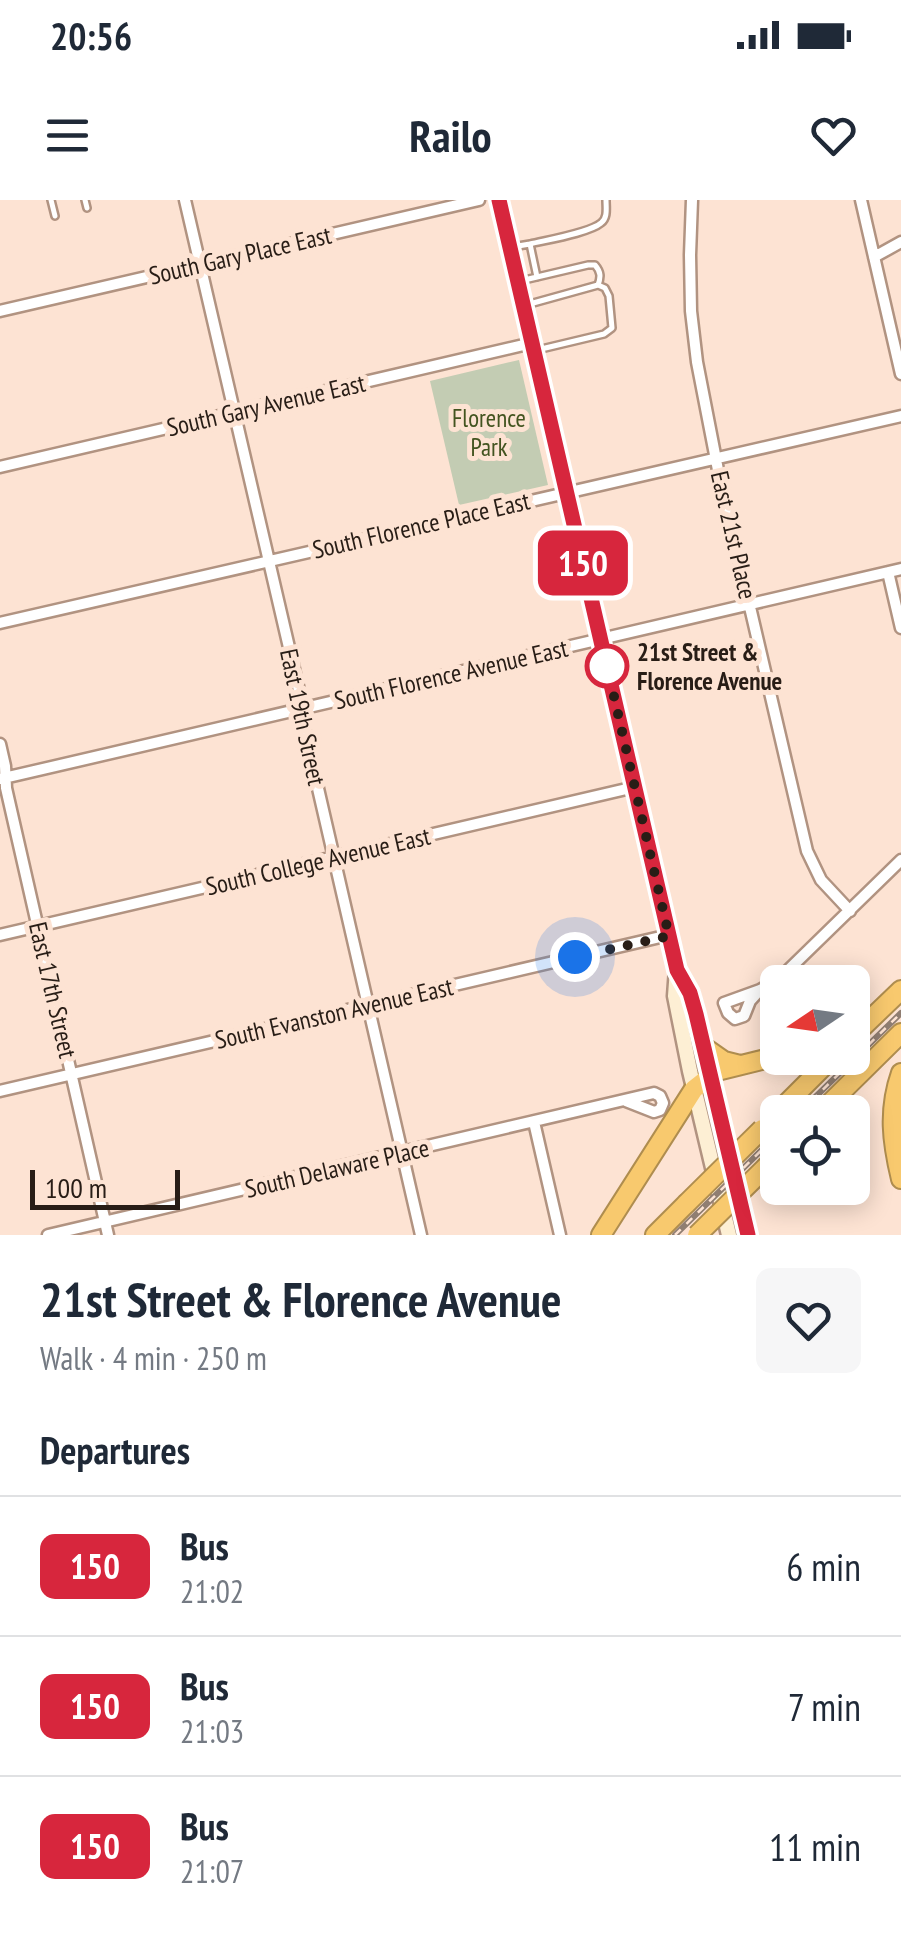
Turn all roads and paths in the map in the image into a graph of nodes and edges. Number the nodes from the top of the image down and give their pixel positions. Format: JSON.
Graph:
{"nodes":[{"id":1,"x":51,"y":200,"type":"edge"},
{"id":2,"x":85,"y":200,"type":"edge"},
{"id":3,"x":185,"y":200,"type":"edge"},
{"id":4,"x":479,"y":200,"type":"edge"},
{"id":5,"x":498,"y":200,"type":"edge"},
{"id":6,"x":606,"y":200,"type":"edge"},
{"id":7,"x":692,"y":200,"type":"edge"},
{"id":8,"x":860,"y":200,"type":"edge"},
{"id":9,"x":87,"y":208,"type":"dead end"},
{"id":10,"x":55,"y":216,"type":"dead end"},
{"id":11,"x":901,"y":242,"type":"edge"},
{"id":12,"x":530,"y":244,"type":"junction"},
{"id":13,"x":509,"y":248,"type":"junction"},
{"id":14,"x":874,"y":256,"type":"junction"},
{"id":15,"x":200,"y":264,"type":"junction"},
{"id":16,"x":537,"y":277,"type":"junction"},
{"id":17,"x":517,"y":282,"type":"junction"},
{"id":18,"x":598,"y":285,"type":"junction"},
{"id":19,"x":524,"y":306,"type":"junction"},
{"id":20,"x":0,"y":311,"type":"edge"},
{"id":21,"x":533,"y":347,"type":"junction"},
{"id":22,"x":901,"y":374,"type":"edge"},
{"id":23,"x":234,"y":412,"type":"junction"},
{"id":24,"x":901,"y":416,"type":"edge"},
{"id":25,"x":716,"y":458,"type":"junction"},
{"id":26,"x":0,"y":467,"type":"edge"},
{"id":27,"x":566,"y":492,"type":"junction"},
{"id":28,"x":268,"y":561,"type":"junction"},
{"id":29,"x":901,"y":568,"type":"edge"},
{"id":30,"x":888,"y":572,"type":"junction"},
{"id":31,"x":750,"y":605,"type":"junction"},
{"id":32,"x":0,"y":623,"type":"edge"},
{"id":33,"x":901,"y":628,"type":"edge"},
{"id":34,"x":601,"y":640,"type":"junction"},
{"id":35,"x":301,"y":708,"type":"junction"},
{"id":36,"x":0,"y":744,"type":"edge"},
{"id":37,"x":3,"y":778,"type":"edge"},
{"id":38,"x":635,"y":787,"type":"junction"},
{"id":39,"x":334,"y":857,"type":"junction"},
{"id":40,"x":901,"y":860,"type":"edge"},
{"id":41,"x":850,"y":911,"type":"junction"},
{"id":42,"x":38,"y":926,"type":"junction"},
{"id":43,"x":0,"y":935,"type":"edge"},
{"id":44,"x":669,"y":936,"type":"junction"},
{"id":45,"x":794,"y":965,"type":"edge"},
{"id":46,"x":677,"y":970,"type":"junction"},
{"id":47,"x":901,"y":990,"type":"edge"},
{"id":48,"x":367,"y":1005,"type":"junction"},
{"id":49,"x":870,"y":1015,"type":"edge"},
{"id":50,"x":901,"y":1033,"type":"edge"},
{"id":51,"x":704,"y":1048,"type":"junction"},
{"id":52,"x":760,"y":1060,"type":"edge"},
{"id":53,"x":740,"y":1065,"type":"junction"},
{"id":54,"x":901,"y":1073,"type":"edge"},
{"id":55,"x":72,"y":1074,"type":"junction"},
{"id":56,"x":815,"y":1075,"type":"edge"},
{"id":57,"x":710,"y":1076,"type":"junction"},
{"id":58,"x":694,"y":1089,"type":"junction"},
{"id":59,"x":0,"y":1091,"type":"edge"},
{"id":60,"x":796,"y":1095,"type":"edge"},
{"id":61,"x":838,"y":1095,"type":"edge"},
{"id":62,"x":626,"y":1101,"type":"dead end"},
{"id":63,"x":534,"y":1122,"type":"junction"},
{"id":64,"x":760,"y":1131,"type":"edge"},
{"id":65,"x":402,"y":1152,"type":"junction"},
{"id":66,"x":760,"y":1173,"type":"edge"},
{"id":67,"x":901,"y":1178,"type":"edge"},
{"id":68,"x":105,"y":1222,"type":"junction"},
{"id":69,"x":48,"y":1235,"type":"edge"},
{"id":70,"x":108,"y":1235,"type":"edge"},
{"id":71,"x":420,"y":1235,"type":"edge"},
{"id":72,"x":560,"y":1235,"type":"edge"},
{"id":73,"x":601,"y":1235,"type":"edge"},
{"id":74,"x":655,"y":1235,"type":"edge"},
{"id":75,"x":697,"y":1235,"type":"edge"},
{"id":76,"x":729,"y":1235,"type":"edge"},
{"id":77,"x":748,"y":1235,"type":"edge"}],
"edges":[{"from":1,"to":10,"type":"lane"},
{"from":2,"to":9,"type":"lane"},
{"from":3,"to":15,"type":"street","name":"East 19th Street"},
{"from":4,"to":15,"type":"street","name":"South Gary Place East"},
{"from":5,"to":13,"type":"main road"},
{"from":6,"to":12,"type":"lane"},
{"from":7,"to":25,"type":"street","name":"East 21st Place"},
{"from":8,"to":14,"type":"street"},
{"from":11,"to":14,"type":"street"},
{"from":12,"to":13,"type":"lane"},
{"from":12,"to":16,"type":"lane"},
{"from":13,"to":17,"type":"main road"},
{"from":14,"to":22,"type":"street"},
{"from":15,"to":20,"type":"street","name":"South Gary Place East"},
{"from":15,"to":23,"type":"street","name":"East 19th Street"},
{"from":16,"to":17,"type":"lane"},
{"from":16,"to":18,"type":"lane"},
{"from":17,"to":19,"type":"main road"},
{"from":18,"to":19,"type":"lane"},
{"from":18,"to":21,"type":"lane"},
{"from":19,"to":21,"type":"main road"},
{"from":21,"to":23,"type":"street","name":"South Gary Avenue East"},
{"from":21,"to":27,"type":"main road"},
{"from":23,"to":26,"type":"street","name":"South Gary Avenue East"},
{"from":23,"to":28,"type":"street","name":"East 19th Street"},
{"from":24,"to":25,"type":"street","name":"South Florence Place East"},
{"from":25,"to":27,"type":"street","name":"South Florence Place East"},
{"from":25,"to":31,"type":"street","name":"East 21st Place"},
{"from":27,"to":28,"type":"street","name":"South Florence Place East"},
{"from":27,"to":34,"type":"main road"},
{"from":28,"to":32,"type":"street","name":"South Florence Place East"},
{"from":28,"to":35,"type":"street","name":"East 19th Street"},
{"from":29,"to":30,"type":"street","name":"South Florence Avenue East"},
{"from":30,"to":31,"type":"street","name":"South Florence Avenue East"},
{"from":30,"to":33,"type":"street"},
{"from":31,"to":34,"type":"street","name":"South Florence Avenue East"},
{"from":31,"to":41,"type":"street","name":"East 21st Place"},
{"from":34,"to":35,"type":"street","name":"South Florence Avenue East"},
{"from":34,"to":38,"type":"main road"},
{"from":35,"to":37,"type":"street","name":"South Florence Avenue East"},
{"from":35,"to":39,"type":"street","name":"East 19th Street"},
{"from":36,"to":37,"type":"street","name":"East 17th Street"},
{"from":37,"to":42,"type":"street","name":"East 17th Street"},
{"from":38,"to":39,"type":"street","name":"South College Avenue East"},
{"from":38,"to":44,"type":"main road"},
{"from":39,"to":42,"type":"street","name":"South College Avenue East"},
{"from":39,"to":48,"type":"street","name":"East 19th Street"},
{"from":40,"to":41,"type":"street"},
{"from":41,"to":45,"type":"street"},
{"from":42,"to":43,"type":"street","name":"South College Avenue East"},
{"from":42,"to":55,"type":"street","name":"East 17th Street"},
{"from":44,"to":46,"type":"main road"},
{"from":44,"to":48,"type":"street","name":"South Evanston Avenue East"},
{"from":46,"to":51,"type":"main road"},
{"from":46,"to":58,"type":"main road"},
{"from":47,"to":49,"type":"highway"},
{"from":48,"to":55,"type":"street","name":"South Evanston Avenue East"},
{"from":48,"to":65,"type":"street","name":"East 19th Street"},
{"from":50,"to":61,"type":"highway"},
{"from":51,"to":53,"type":"highway"},
{"from":51,"to":57,"type":"main road"},
{"from":52,"to":53,"type":"highway"},
{"from":53,"to":57,"type":"highway"},
{"from":54,"to":67,"type":"highway"},
{"from":55,"to":59,"type":"street","name":"South Evanston Avenue East"},
{"from":55,"to":68,"type":"street","name":"East 17th Street"},
{"from":56,"to":60,"type":"highway"},
{"from":57,"to":58,"type":"highway"},
{"from":57,"to":77,"type":"main road"},
{"from":58,"to":73,"type":"highway"},
{"from":58,"to":76,"type":"main road"},
{"from":62,"to":63,"type":"street","name":"South Delaware Place"},
{"from":63,"to":65,"type":"street","name":"South Delaware Place"},
{"from":63,"to":72,"type":"street"},
{"from":64,"to":74,"type":"highway","bridge":true},
{"from":65,"to":68,"type":"street","name":"South Delaware Place"},
{"from":65,"to":71,"type":"street","name":"East 19th Street"},
{"from":66,"to":75,"type":"highway","bridge":true},
{"from":68,"to":69,"type":"street","name":"South Delaware Place"},
{"from":68,"to":70,"type":"street","name":"East 17th Street"}]}
